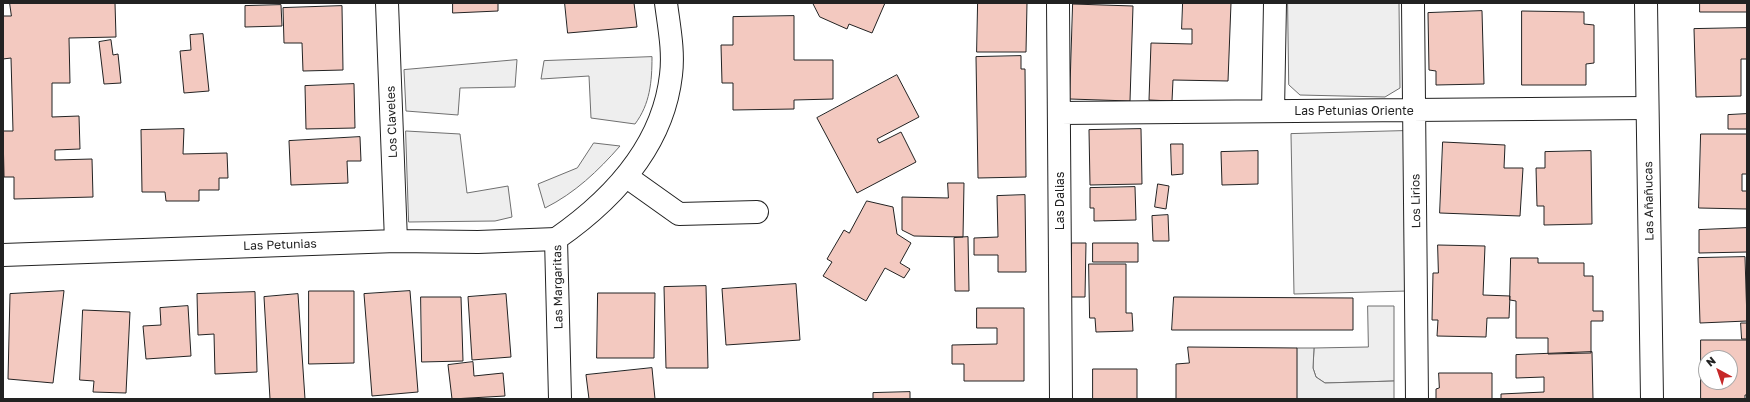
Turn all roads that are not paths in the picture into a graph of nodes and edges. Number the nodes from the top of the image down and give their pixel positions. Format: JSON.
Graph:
{"nodes":[{"id":1,"x":387,"y":3,"type":"edge"},
{"id":2,"x":666,"y":3,"type":"edge"},
{"id":3,"x":1058,"y":3,"type":"edge"},
{"id":4,"x":1275,"y":3,"type":"edge"},
{"id":5,"x":1414,"y":3,"type":"edge"},
{"id":6,"x":1646,"y":3,"type":"edge"},
{"id":7,"x":1647,"y":108,"type":"junction"},
{"id":8,"x":1415,"y":110,"type":"junction"},
{"id":9,"x":1273,"y":111,"type":"junction"},
{"id":10,"x":1060,"y":113,"type":"junction"},
{"id":11,"x":627,"y":177,"type":"junction"},
{"id":12,"x":757,"y":212,"type":"dead end"},
{"id":13,"x":556,"y":239,"type":"junction"},
{"id":14,"x":396,"y":241,"type":"junction"},
{"id":15,"x":3,"y":255,"type":"edge"},
{"id":16,"x":560,"y":399,"type":"edge"},
{"id":17,"x":1061,"y":399,"type":"edge"},
{"id":18,"x":1417,"y":399,"type":"edge"},
{"id":19,"x":1652,"y":399,"type":"edge"}],
"edges":[{"from":1,"to":14,"type":"street","name":"Los Claveles"},
{"from":2,"to":11,"type":"street","name":"Las Margaritas"},
{"from":3,"to":10,"type":"street","name":"Las Dalias"},
{"from":4,"to":9,"type":"street"},
{"from":5,"to":8,"type":"street","name":"Los Lirios"},
{"from":6,"to":7,"type":"street","name":"Las Añañucas"},
{"from":7,"to":8,"type":"street","name":"Las Petunias Oriente"},
{"from":7,"to":19,"type":"street","name":"Las Añañucas"},
{"from":8,"to":9,"type":"street","name":"Las Petunias Oriente"},
{"from":8,"to":18,"type":"street","name":"Los Lirios"},
{"from":9,"to":10,"type":"street","name":"Las Petunias Oriente"},
{"from":10,"to":17,"type":"street","name":"Las Dalias"},
{"from":11,"to":12,"type":"street"},
{"from":11,"to":13,"type":"street","name":"Las Margaritas"},
{"from":13,"to":14,"type":"street","name":"Las Petunias"},
{"from":13,"to":16,"type":"street","name":"Las Margaritas"},
{"from":14,"to":15,"type":"street","name":"Las Petunias"}]}
